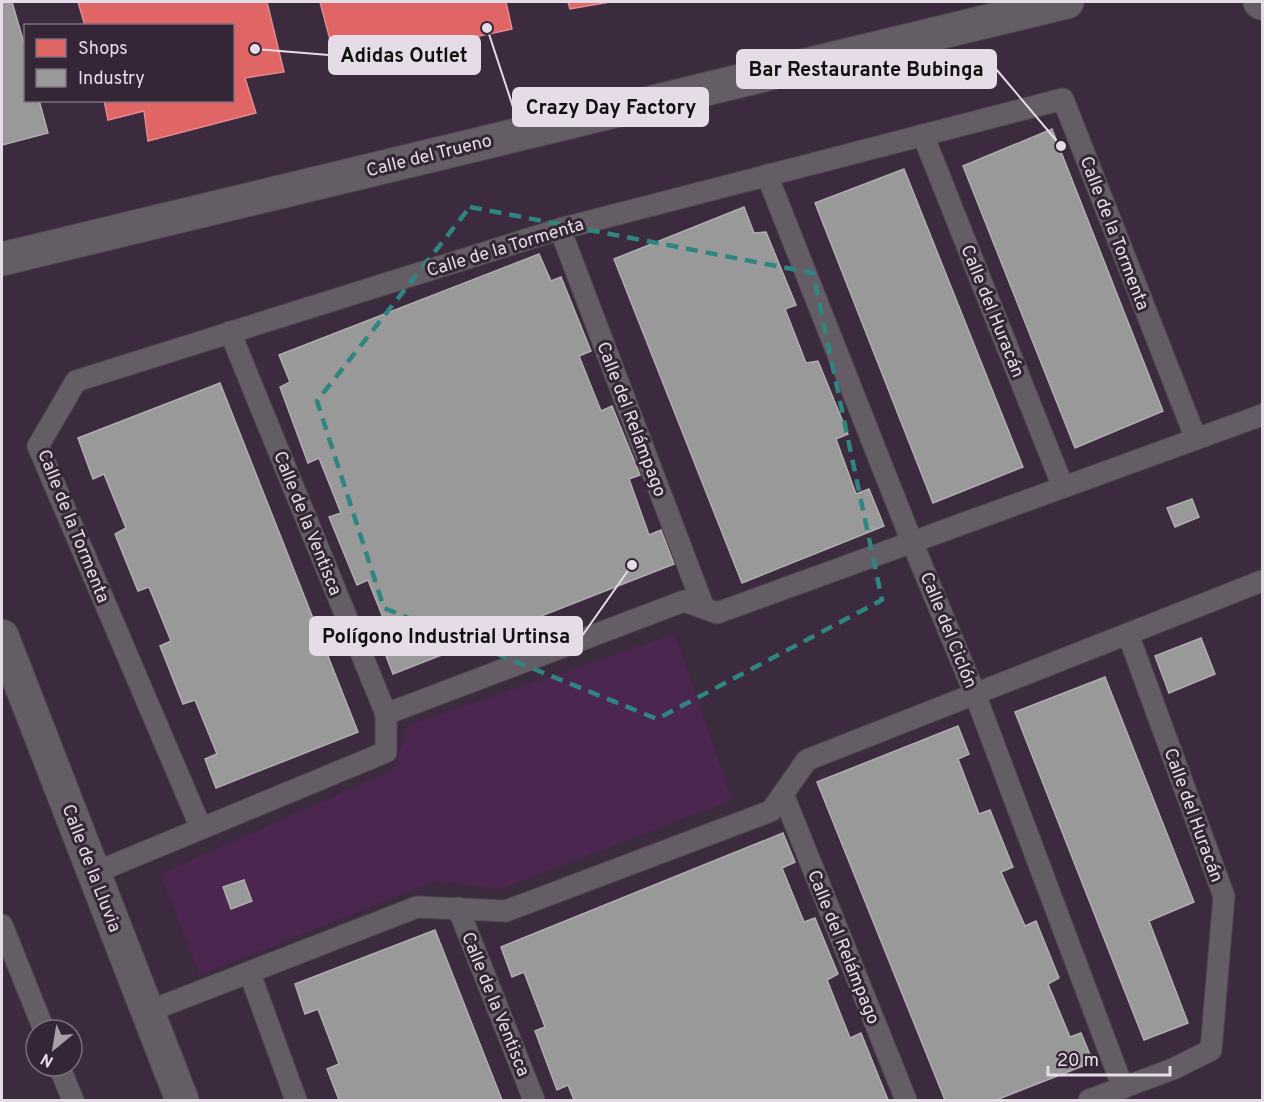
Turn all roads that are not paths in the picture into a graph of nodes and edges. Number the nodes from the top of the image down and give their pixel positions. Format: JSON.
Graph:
{"nodes":[{"id":1,"x":1067,"y":2,"type":"edge"},
{"id":2,"x":923,"y":135,"type":"junction"},
{"id":3,"x":767,"y":175,"type":"junction"},
{"id":4,"x":560,"y":229,"type":"junction"},
{"id":5,"x":2,"y":259,"type":"edge"},
{"id":6,"x":230,"y":332,"type":"junction"},
{"id":7,"x":1263,"y":414,"type":"edge"},
{"id":8,"x":1196,"y":439,"type":"junction"},
{"id":9,"x":1063,"y":487,"type":"junction"},
{"id":10,"x":912,"y":542,"type":"junction"},
{"id":11,"x":1263,"y":581,"type":"edge"},
{"id":12,"x":704,"y":608,"type":"junction"},
{"id":13,"x":1128,"y":634,"type":"junction"},
{"id":14,"x":2,"y":636,"type":"edge"},
{"id":15,"x":975,"y":694,"type":"junction"},
{"id":16,"x":386,"y":714,"type":"junction"},
{"id":17,"x":783,"y":794,"type":"junction"},
{"id":18,"x":201,"y":828,"type":"junction"},
{"id":19,"x":94,"y":873,"type":"junction"},
{"id":20,"x":458,"y":908,"type":"junction"},
{"id":21,"x":2,"y":924,"type":"edge"},
{"id":22,"x":250,"y":974,"type":"junction"},
{"id":23,"x":147,"y":1012,"type":"junction"},
{"id":24,"x":39,"y":1018,"type":"edge"},
{"id":25,"x":64,"y":1078,"type":"edge"},
{"id":26,"x":1123,"y":1088,"type":"junction"},
{"id":27,"x":73,"y":1101,"type":"edge"},
{"id":28,"x":182,"y":1101,"type":"edge"},
{"id":29,"x":296,"y":1101,"type":"edge"},
{"id":30,"x":534,"y":1101,"type":"edge"},
{"id":31,"x":906,"y":1101,"type":"edge"},
{"id":32,"x":1089,"y":1101,"type":"edge"}],
"edges":[{"from":1,"to":5,"type":"street","name":"Calle del Trueno"},
{"from":2,"to":3,"type":"lane","name":"Calle de la Tormenta"},
{"from":2,"to":8,"type":"lane","name":"Calle de la Tormenta"},
{"from":2,"to":9,"type":"lane","name":"Calle del Huracán"},
{"from":3,"to":4,"type":"lane","name":"Calle de la Tormenta"},
{"from":3,"to":10,"type":"lane","name":"Calle del Ciclón"},
{"from":4,"to":6,"type":"lane","name":"Calle de la Tormenta"},
{"from":4,"to":12,"type":"lane","name":"Calle del Relámpago"},
{"from":6,"to":16,"type":"lane","name":"Calle de la Ventisca"},
{"from":6,"to":18,"type":"lane","name":"Calle de la Tormenta"},
{"from":7,"to":8,"type":"lane"},
{"from":8,"to":9,"type":"lane"},
{"from":9,"to":10,"type":"lane"},
{"from":10,"to":12,"type":"lane"},
{"from":10,"to":15,"type":"lane","name":"Calle del Ciclón"},
{"from":11,"to":13,"type":"lane"},
{"from":12,"to":16,"type":"lane"},
{"from":13,"to":15,"type":"lane"},
{"from":13,"to":26,"type":"lane","name":"Calle del Huracán"},
{"from":14,"to":19,"type":"street","name":"Calle de la Lluvia"},
{"from":15,"to":17,"type":"lane"},
{"from":15,"to":26,"type":"lane","name":"Calle del Ciclón"},
{"from":16,"to":18,"type":"lane"},
{"from":17,"to":20,"type":"lane"},
{"from":17,"to":31,"type":"lane","name":"Calle del Relámpago"},
{"from":18,"to":19,"type":"lane"},
{"from":19,"to":23,"type":"street","name":"Calle de la Lluvia"},
{"from":20,"to":22,"type":"lane"},
{"from":20,"to":30,"type":"lane","name":"Calle de la Ventisca"},
{"from":21,"to":24,"type":"lane"},
{"from":22,"to":23,"type":"lane"},
{"from":22,"to":29,"type":"lane"},
{"from":23,"to":28,"type":"street","name":"Calle de la Lluvia"},
{"from":25,"to":27,"type":"lane"},
{"from":26,"to":32,"type":"lane","name":"Calle del Huracán"}]}
